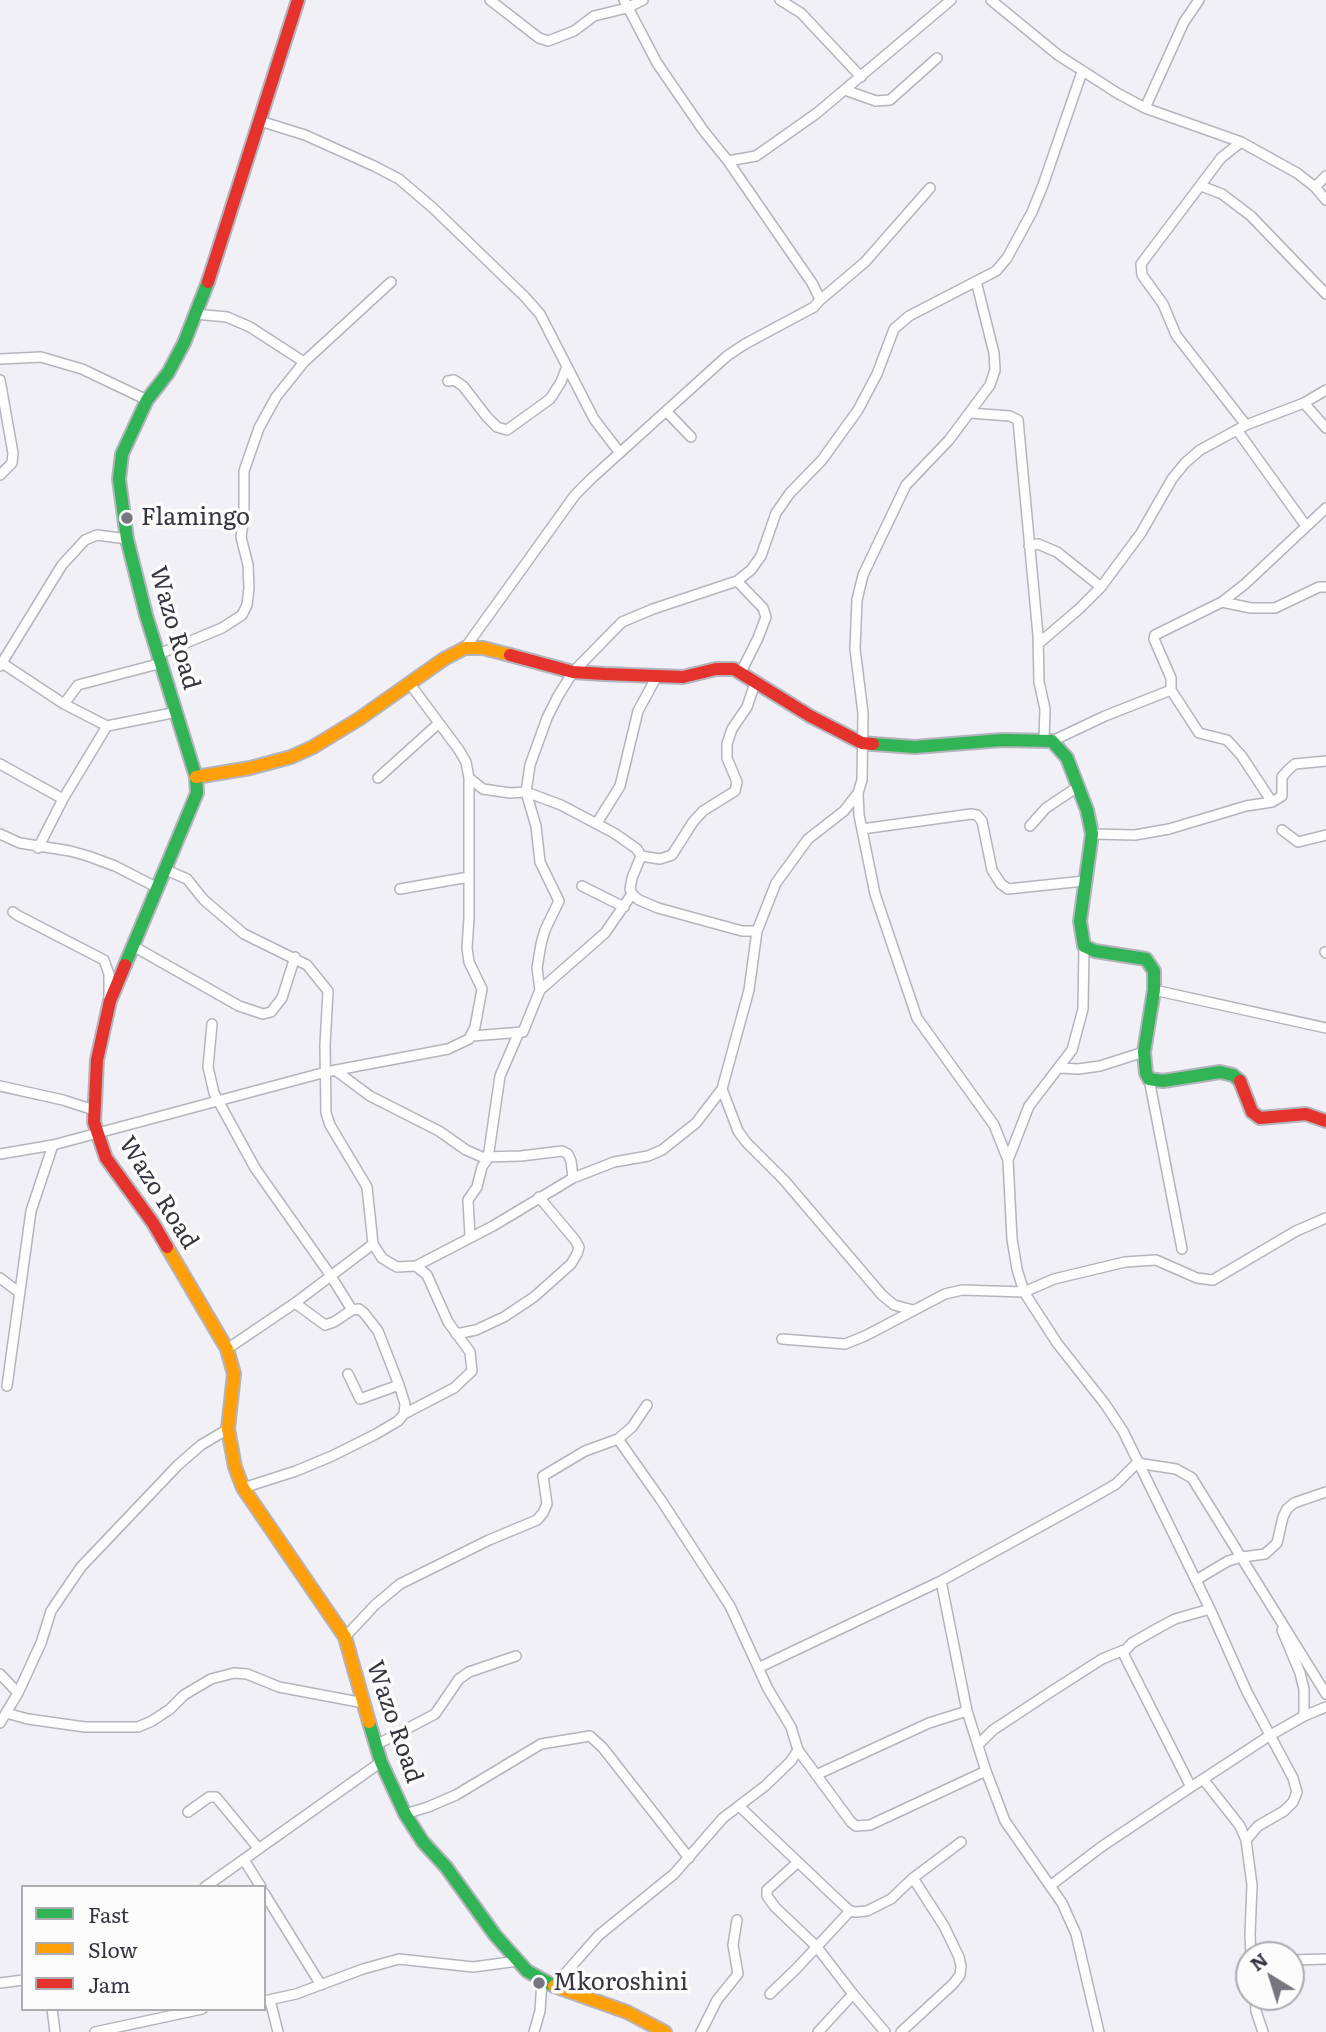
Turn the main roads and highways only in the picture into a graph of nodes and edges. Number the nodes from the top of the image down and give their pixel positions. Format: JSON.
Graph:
{"nodes":[{"id":1,"x":298,"y":0,"type":"edge"},
{"id":2,"x":196,"y":777,"type":"junction"},
{"id":3,"x":1326,"y":1121,"type":"edge"},
{"id":4,"x":665,"y":2032,"type":"edge"}],
"edges":[{"from":1,"to":2,"type":"main road","name":"Wazo Road"},
{"from":2,"to":3,"type":"main road"},
{"from":2,"to":4,"type":"main road","name":"Wazo Road"}]}
